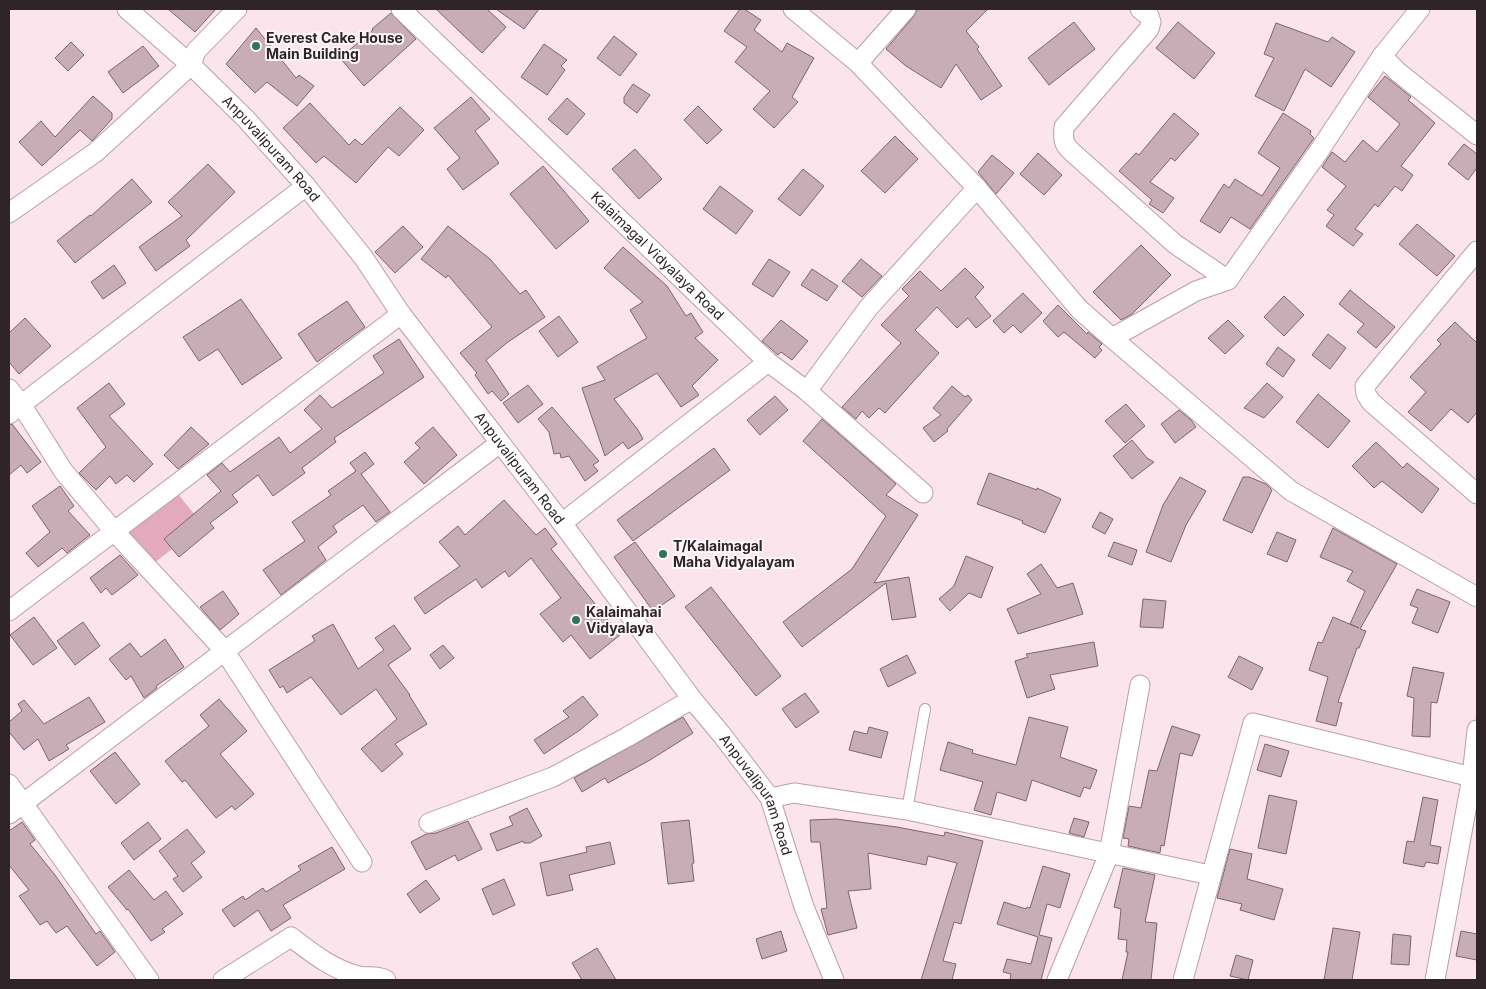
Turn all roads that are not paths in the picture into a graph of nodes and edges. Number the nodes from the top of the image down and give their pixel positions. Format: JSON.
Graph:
{"nodes":[{"id":1,"x":127,"y":9,"type":"edge"},
{"id":2,"x":237,"y":9,"type":"edge"},
{"id":3,"x":400,"y":9,"type":"edge"},
{"id":4,"x":793,"y":9,"type":"edge"},
{"id":5,"x":906,"y":9,"type":"edge"},
{"id":6,"x":1140,"y":9,"type":"edge"},
{"id":7,"x":1420,"y":9,"type":"edge"},
{"id":8,"x":1382,"y":56,"type":"junction"},
{"id":9,"x":858,"y":62,"type":"junction"},
{"id":10,"x":191,"y":65,"type":"junction"},
{"id":11,"x":1477,"y":135,"type":"edge"},
{"id":12,"x":306,"y":186,"type":"junction"},
{"id":13,"x":976,"y":188,"type":"junction"},
{"id":14,"x":9,"y":213,"type":"edge"},
{"id":15,"x":1477,"y":250,"type":"edge"},
{"id":16,"x":1228,"y":280,"type":"junction"},
{"id":17,"x":401,"y":314,"type":"junction"},
{"id":18,"x":1112,"y":338,"type":"junction"},
{"id":19,"x":768,"y":362,"type":"junction"},
{"id":20,"x":9,"y":389,"type":"edge"},
{"id":21,"x":807,"y":390,"type":"junction"},
{"id":22,"x":15,"y":409,"type":"edge"},
{"id":23,"x":500,"y":443,"type":"junction"},
{"id":24,"x":923,"y":492,"type":"dead end"},
{"id":25,"x":1477,"y":494,"type":"edge"},
{"id":26,"x":562,"y":523,"type":"junction"},
{"id":27,"x":114,"y":531,"type":"junction"},
{"id":28,"x":1477,"y":597,"type":"edge"},
{"id":29,"x":9,"y":611,"type":"edge"},
{"id":30,"x":224,"y":650,"type":"junction"},
{"id":31,"x":1140,"y":685,"type":"dead end"},
{"id":32,"x":692,"y":700,"type":"junction"},
{"id":33,"x":925,"y":709,"type":"dead end"},
{"id":34,"x":1477,"y":730,"type":"edge"},
{"id":35,"x":1476,"y":758,"type":"edge"},
{"id":36,"x":1472,"y":776,"type":"junction"},
{"id":37,"x":9,"y":784,"type":"edge"},
{"id":38,"x":770,"y":798,"type":"junction"},
{"id":39,"x":16,"y":809,"type":"edge"},
{"id":40,"x":907,"y":810,"type":"junction"},
{"id":41,"x":430,"y":823,"type":"dead end"},
{"id":42,"x":1109,"y":854,"type":"junction"},
{"id":43,"x":362,"y":862,"type":"dead end"},
{"id":44,"x":1210,"y":876,"type":"junction"},
{"id":45,"x":149,"y":980,"type":"edge"},
{"id":46,"x":223,"y":980,"type":"edge"},
{"id":47,"x":386,"y":980,"type":"edge"},
{"id":48,"x":834,"y":980,"type":"edge"},
{"id":49,"x":1056,"y":980,"type":"edge"},
{"id":50,"x":1183,"y":980,"type":"edge"},
{"id":51,"x":1436,"y":980,"type":"edge"}],
"edges":[{"from":1,"to":10,"type":"street","name":"Anpuvalipuram Road"},
{"from":2,"to":10,"type":"street"},
{"from":3,"to":19,"type":"street","name":"Kalaimagal Vidyalaya Road"},
{"from":4,"to":9,"type":"street"},
{"from":5,"to":9,"type":"street"},
{"from":6,"to":16,"type":"street"},
{"from":7,"to":8,"type":"street"},
{"from":8,"to":11,"type":"street"},
{"from":8,"to":16,"type":"street"},
{"from":9,"to":13,"type":"street"},
{"from":10,"to":12,"type":"street","name":"Anpuvalipuram Road"},
{"from":10,"to":14,"type":"street"},
{"from":12,"to":17,"type":"street","name":"Anpuvalipuram Road"},
{"from":12,"to":22,"type":"street"},
{"from":13,"to":18,"type":"street"},
{"from":13,"to":21,"type":"street"},
{"from":15,"to":25,"type":"street"},
{"from":16,"to":18,"type":"street"},
{"from":17,"to":23,"type":"street","name":"Anpuvalipuram Road"},
{"from":17,"to":27,"type":"street"},
{"from":18,"to":28,"type":"street"},
{"from":19,"to":21,"type":"street","name":"Kalaimagal Vidyalaya Road"},
{"from":19,"to":26,"type":"street"},
{"from":20,"to":22,"type":"street"},
{"from":21,"to":24,"type":"street","name":"Kalaimagal Vidyalaya Road"},
{"from":22,"to":27,"type":"street"},
{"from":23,"to":26,"type":"street","name":"Anpuvalipuram Road"},
{"from":23,"to":30,"type":"street"},
{"from":26,"to":32,"type":"street","name":"Anpuvalipuram Road"},
{"from":27,"to":29,"type":"street"},
{"from":27,"to":30,"type":"street"},
{"from":30,"to":39,"type":"street"},
{"from":30,"to":43,"type":"street"},
{"from":31,"to":42,"type":"street"},
{"from":32,"to":38,"type":"street","name":"Anpuvalipuram Road"},
{"from":32,"to":41,"type":"street"},
{"from":33,"to":40,"type":"lane"},
{"from":34,"to":35,"type":"street"},
{"from":35,"to":36,"type":"street"},
{"from":36,"to":44,"type":"street"},
{"from":36,"to":51,"type":"street"},
{"from":37,"to":39,"type":"street"},
{"from":38,"to":40,"type":"street"},
{"from":38,"to":48,"type":"street","name":"Anpuvalipuram Road"},
{"from":39,"to":45,"type":"street"},
{"from":40,"to":42,"type":"street"},
{"from":42,"to":44,"type":"street"},
{"from":42,"to":49,"type":"street"},
{"from":44,"to":50,"type":"street"},
{"from":46,"to":47,"type":"street"}]}
